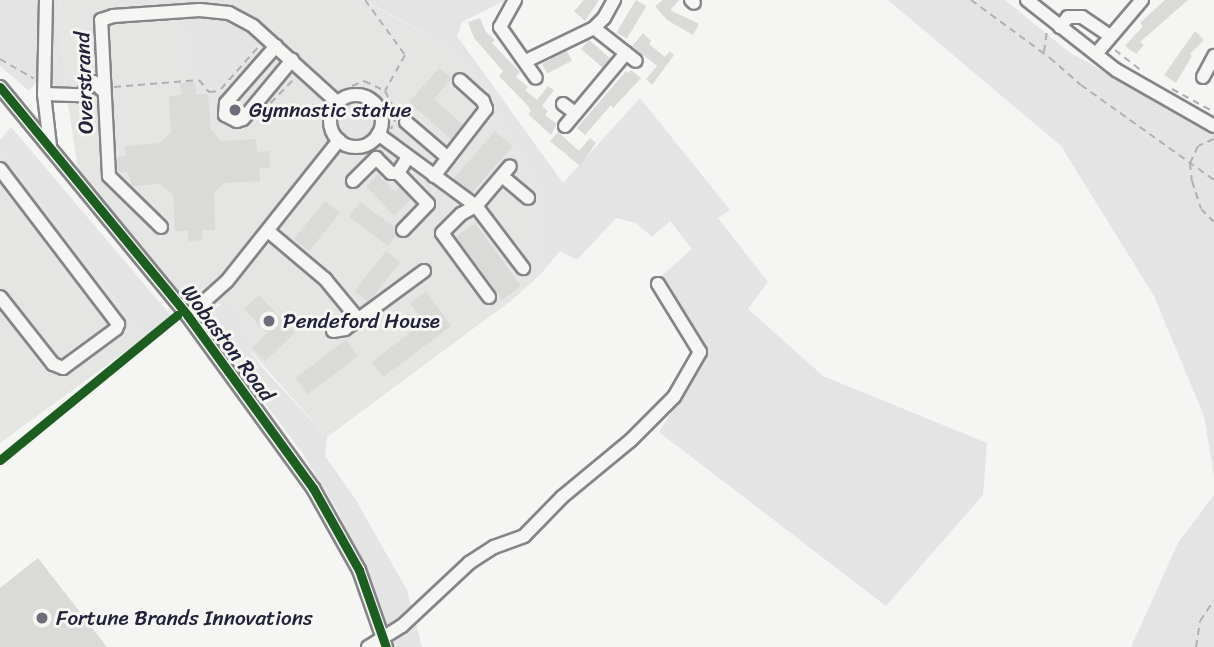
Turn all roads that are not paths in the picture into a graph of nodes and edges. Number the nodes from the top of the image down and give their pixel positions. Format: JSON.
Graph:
{"nodes":[{"id":1,"x":46,"y":0,"type":"edge"},
{"id":2,"x":515,"y":0,"type":"edge"},
{"id":3,"x":614,"y":0,"type":"edge"},
{"id":4,"x":1027,"y":0,"type":"edge"},
{"id":5,"x":1142,"y":0,"type":"edge"},
{"id":6,"x":1060,"y":27,"type":"junction"},
{"id":7,"x":594,"y":28,"type":"junction"},
{"id":8,"x":1108,"y":37,"type":"junction"},
{"id":9,"x":271,"y":42,"type":"junction"},
{"id":10,"x":1096,"y":54,"type":"junction"},
{"id":11,"x":1214,"y":56,"type":"edge"},
{"id":12,"x":292,"y":60,"type":"junction"},
{"id":13,"x":526,"y":61,"type":"junction"},
{"id":14,"x":1203,"y":77,"type":"dead end"},
{"id":15,"x":536,"y":78,"type":"dead end"},
{"id":16,"x":460,"y":80,"type":"dead end"},
{"id":17,"x":0,"y":87,"type":"edge"},
{"id":18,"x":44,"y":89,"type":"junction"},
{"id":19,"x":102,"y":89,"type":"junction"},
{"id":20,"x":338,"y":103,"type":"junction"},
{"id":21,"x":563,"y":104,"type":"dead end"},
{"id":22,"x":575,"y":113,"type":"junction"},
{"id":23,"x":406,"y":122,"type":"dead end"},
{"id":24,"x":565,"y":126,"type":"dead end"},
{"id":25,"x":1214,"y":126,"type":"edge"},
{"id":26,"x":382,"y":137,"type":"junction"},
{"id":27,"x":339,"y":140,"type":"junction"},
{"id":28,"x":50,"y":146,"type":"junction"},
{"id":29,"x":408,"y":157,"type":"junction"},
{"id":30,"x":448,"y":158,"type":"junction"},
{"id":31,"x":0,"y":169,"type":"edge"},
{"id":32,"x":398,"y":173,"type":"junction"},
{"id":33,"x":434,"y":176,"type":"junction"},
{"id":34,"x":353,"y":181,"type":"dead end"},
{"id":35,"x":528,"y":198,"type":"dead end"},
{"id":36,"x":476,"y":206,"type":"junction"},
{"id":37,"x":161,"y":227,"type":"dead end"},
{"id":38,"x":403,"y":230,"type":"dead end"},
{"id":39,"x":268,"y":231,"type":"junction"},
{"id":40,"x":523,"y":268,"type":"dead end"},
{"id":41,"x":424,"y":271,"type":"dead end"},
{"id":42,"x":658,"y":284,"type":"dead end"},
{"id":43,"x":489,"y":296,"type":"dead end"},
{"id":44,"x":0,"y":297,"type":"edge"},
{"id":45,"x":188,"y":316,"type":"junction"},
{"id":46,"x":358,"y":319,"type":"junction"},
{"id":47,"x":333,"y":331,"type":"dead end"},
{"id":48,"x":384,"y":642,"type":"edge"},
{"id":49,"x":368,"y":647,"type":"edge"}],
"edges":[{"from":1,"to":18,"type":"street"},
{"from":2,"to":13,"type":"street"},
{"from":3,"to":7,"type":"street"},
{"from":4,"to":6,"type":"street"},
{"from":5,"to":8,"type":"street"},
{"from":6,"to":8,"type":"street"},
{"from":6,"to":10,"type":"street"},
{"from":7,"to":13,"type":"street"},
{"from":7,"to":22,"type":"street"},
{"from":8,"to":10,"type":"street"},
{"from":9,"to":12,"type":"street","name":"Overstrand"},
{"from":9,"to":12,"type":"street"},
{"from":9,"to":19,"type":"street","name":"Overstrand"},
{"from":10,"to":25,"type":"street"},
{"from":11,"to":14,"type":"street"},
{"from":12,"to":20,"type":"street","name":"Overstrand"},
{"from":13,"to":15,"type":"street"},
{"from":16,"to":30,"type":"street"},
{"from":17,"to":28,"type":"street","name":"Wobaston Road"},
{"from":18,"to":19,"type":"street"},
{"from":18,"to":28,"type":"street"},
{"from":19,"to":37,"type":"street","name":"Overstrand"},
{"from":20,"to":26,"type":"street"},
{"from":20,"to":27,"type":"street"},
{"from":21,"to":22,"type":"street"},
{"from":22,"to":24,"type":"street"},
{"from":23,"to":30,"type":"street"},
{"from":26,"to":27,"type":"street"},
{"from":26,"to":29,"type":"street"},
{"from":27,"to":39,"type":"street"},
{"from":28,"to":45,"type":"street","name":"Wobaston Road"},
{"from":29,"to":32,"type":"street"},
{"from":29,"to":33,"type":"street"},
{"from":30,"to":33,"type":"street"},
{"from":31,"to":44,"type":"street"},
{"from":32,"to":34,"type":"street"},
{"from":32,"to":38,"type":"street"},
{"from":33,"to":36,"type":"street"},
{"from":35,"to":36,"type":"street"},
{"from":36,"to":40,"type":"street"},
{"from":36,"to":43,"type":"street"},
{"from":39,"to":45,"type":"street"},
{"from":39,"to":46,"type":"street"},
{"from":41,"to":46,"type":"street"},
{"from":42,"to":48,"type":"street"},
{"from":45,"to":48,"type":"street","name":"Wobaston Road"},
{"from":46,"to":47,"type":"street"},
{"from":48,"to":49,"type":"street"}]}
